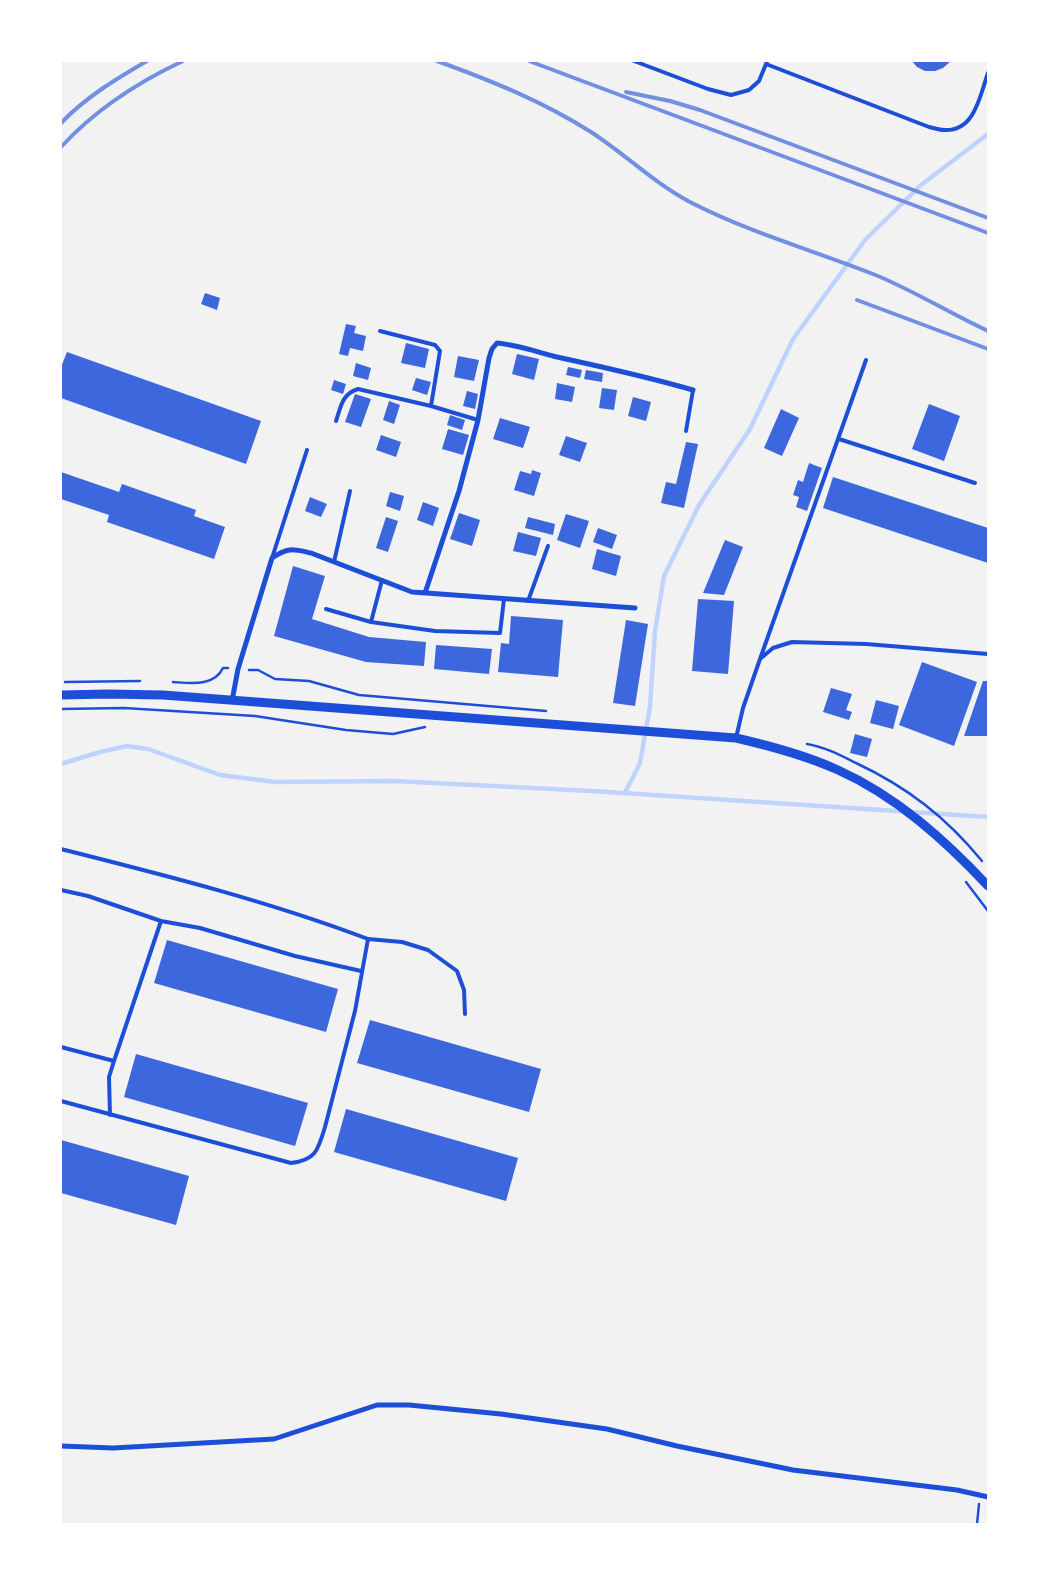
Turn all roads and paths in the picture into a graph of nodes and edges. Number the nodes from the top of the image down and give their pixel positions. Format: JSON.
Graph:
{"nodes":[{"id":1,"x":634,"y":61,"type":"edge"},
{"id":2,"x":766,"y":63,"type":"edge"},
{"id":3,"x":988,"y":73,"type":"edge"},
{"id":4,"x":380,"y":331,"type":"dead end"},
{"id":5,"x":866,"y":360,"type":"dead end"},
{"id":6,"x":693,"y":390,"type":"joint"},
{"id":7,"x":431,"y":406,"type":"junction"},
{"id":8,"x":478,"y":420,"type":"junction"},
{"id":9,"x":336,"y":421,"type":"dead end"},
{"id":10,"x":686,"y":431,"type":"dead end"},
{"id":11,"x":839,"y":438,"type":"junction"},
{"id":12,"x":307,"y":450,"type":"dead end"},
{"id":13,"x":975,"y":483,"type":"dead end"},
{"id":14,"x":350,"y":491,"type":"dead end"},
{"id":15,"x":548,"y":546,"type":"dead end"},
{"id":16,"x":272,"y":558,"type":"junction"},
{"id":17,"x":334,"y":562,"type":"junction"},
{"id":18,"x":382,"y":580,"type":"junction"},
{"id":19,"x":425,"y":594,"type":"junction"},
{"id":20,"x":504,"y":599,"type":"junction"},
{"id":21,"x":528,"y":601,"type":"junction"},
{"id":22,"x":635,"y":608,"type":"dead end"},
{"id":23,"x":326,"y":609,"type":"dead end"},
{"id":24,"x":371,"y":622,"type":"junction"},
{"id":25,"x":988,"y":654,"type":"edge"},
{"id":26,"x":760,"y":659,"type":"junction"},
{"id":27,"x":238,"y":669,"type":"junction"},
{"id":28,"x":61,"y":682,"type":"edge"},
{"id":29,"x":146,"y":682,"type":"dead end"},
{"id":30,"x":173,"y":682,"type":"dead end"},
{"id":31,"x":61,"y":696,"type":"edge"},
{"id":32,"x":232,"y":702,"type":"junction"},
{"id":33,"x":61,"y":709,"type":"edge"},
{"id":34,"x":550,"y":711,"type":"dead end"},
{"id":35,"x":429,"y":726,"type":"dead end"},
{"id":36,"x":736,"y":738,"type":"junction"},
{"id":37,"x":918,"y":798,"type":"dead end"},
{"id":38,"x":61,"y":849,"type":"edge"},
{"id":39,"x":982,"y":861,"type":"dead end"},
{"id":40,"x":962,"y":877,"type":"dead end"},
{"id":41,"x":988,"y":886,"type":"edge"},
{"id":42,"x":61,"y":890,"type":"edge"},
{"id":43,"x":988,"y":911,"type":"edge"},
{"id":44,"x":161,"y":921,"type":"junction"},
{"id":45,"x":368,"y":939,"type":"junction"},
{"id":46,"x":361,"y":971,"type":"junction"},
{"id":47,"x":465,"y":1014,"type":"dead end"},
{"id":48,"x":61,"y":1047,"type":"edge"},
{"id":49,"x":114,"y":1061,"type":"junction"},
{"id":50,"x":61,"y":1101,"type":"edge"},
{"id":51,"x":110,"y":1115,"type":"junction"},
{"id":52,"x":61,"y":1446,"type":"edge"},
{"id":53,"x":980,"y":1495,"type":"junction"},
{"id":54,"x":988,"y":1497,"type":"edge"},
{"id":55,"x":978,"y":1524,"type":"edge"}],
"edges":[{"from":1,"to":2,"type":"lane"},
{"from":2,"to":3,"type":"lane"},
{"from":4,"to":7,"type":"lane"},
{"from":5,"to":11,"type":"lane"},
{"from":6,"to":8,"type":"street"},
{"from":6,"to":10,"type":"lane"},
{"from":7,"to":8,"type":"lane"},
{"from":7,"to":9,"type":"lane"},
{"from":8,"to":19,"type":"street"},
{"from":11,"to":13,"type":"lane"},
{"from":11,"to":26,"type":"lane"},
{"from":12,"to":16,"type":"lane"},
{"from":14,"to":17,"type":"lane"},
{"from":15,"to":21,"type":"lane"},
{"from":16,"to":17,"type":"street"},
{"from":16,"to":27,"type":"street"},
{"from":17,"to":18,"type":"street"},
{"from":18,"to":19,"type":"street"},
{"from":18,"to":24,"type":"lane"},
{"from":19,"to":20,"type":"street"},
{"from":20,"to":21,"type":"street"},
{"from":20,"to":24,"type":"lane"},
{"from":21,"to":22,"type":"street"},
{"from":23,"to":24,"type":"lane"},
{"from":25,"to":26,"type":"lane"},
{"from":26,"to":36,"type":"lane"},
{"from":27,"to":30,"type":"path"},
{"from":27,"to":32,"type":"street"},
{"from":27,"to":34,"type":"path"},
{"from":28,"to":29,"type":"path"},
{"from":31,"to":32,"type":"street"},
{"from":32,"to":36,"type":"street"},
{"from":33,"to":35,"type":"path"},
{"from":36,"to":41,"type":"street"},
{"from":37,"to":39,"type":"path"},
{"from":38,"to":45,"type":"lane"},
{"from":40,"to":43,"type":"path"},
{"from":42,"to":44,"type":"lane"},
{"from":44,"to":46,"type":"lane"},
{"from":44,"to":49,"type":"lane"},
{"from":45,"to":46,"type":"lane"},
{"from":45,"to":47,"type":"lane"},
{"from":46,"to":51,"type":"lane"},
{"from":48,"to":49,"type":"lane"},
{"from":49,"to":51,"type":"lane"},
{"from":50,"to":51,"type":"lane"},
{"from":52,"to":53,"type":"street"},
{"from":53,"to":54,"type":"street"},
{"from":53,"to":55,"type":"path"}]}
